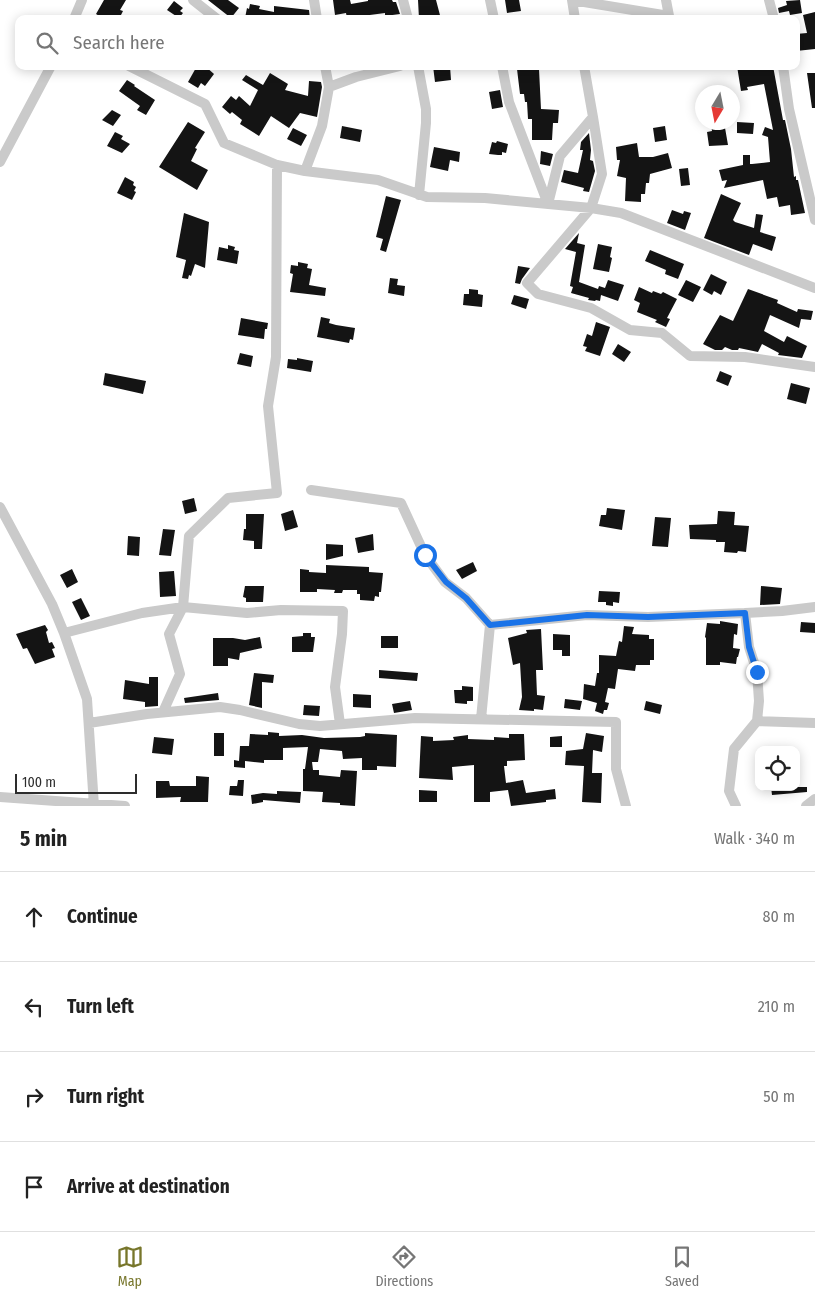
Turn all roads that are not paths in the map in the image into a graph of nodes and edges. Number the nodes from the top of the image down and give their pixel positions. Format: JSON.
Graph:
{"nodes":[{"id":1,"x":82,"y":0,"type":"edge"},
{"id":2,"x":193,"y":0,"type":"edge"},
{"id":3,"x":314,"y":0,"type":"edge"},
{"id":4,"x":403,"y":0,"type":"edge"},
{"id":5,"x":490,"y":0,"type":"edge"},
{"id":6,"x":572,"y":0,"type":"edge"},
{"id":7,"x":666,"y":0,"type":"edge"},
{"id":8,"x":769,"y":0,"type":"edge"},
{"id":9,"x":76,"y":15,"type":"edge"},
{"id":10,"x":212,"y":15,"type":"edge"},
{"id":11,"x":316,"y":15,"type":"edge"},
{"id":12,"x":407,"y":15,"type":"edge"},
{"id":13,"x":493,"y":15,"type":"edge"},
{"id":14,"x":574,"y":15,"type":"edge"},
{"id":15,"x":663,"y":15,"type":"edge"},
{"id":16,"x":669,"y":15,"type":"edge"},
{"id":17,"x":773,"y":15,"type":"edge"},
{"id":18,"x":49,"y":70,"type":"edge"},
{"id":19,"x":137,"y":70,"type":"edge"},
{"id":20,"x":326,"y":70,"type":"edge"},
{"id":21,"x":382,"y":70,"type":"edge"},
{"id":22,"x":419,"y":70,"type":"edge"},
{"id":23,"x":503,"y":70,"type":"edge"},
{"id":24,"x":585,"y":70,"type":"edge"},
{"id":25,"x":784,"y":70,"type":"edge"},
{"id":26,"x":329,"y":87,"type":"junction"},
{"id":27,"x":593,"y":117,"type":"junction"},
{"id":28,"x":0,"y":162,"type":"edge"},
{"id":29,"x":277,"y":165,"type":"junction"},
{"id":30,"x":305,"y":171,"type":"junction"},
{"id":31,"x":419,"y":196,"type":"junction"},
{"id":32,"x":548,"y":204,"type":"junction"},
{"id":33,"x":591,"y":208,"type":"junction"},
{"id":34,"x":815,"y":220,"type":"edge"},
{"id":35,"x":815,"y":288,"type":"edge"},
{"id":36,"x":815,"y":367,"type":"edge"},
{"id":37,"x":312,"y":490,"type":"dead end"},
{"id":38,"x":0,"y":507,"type":"edge"},
{"id":39,"x":815,"y":607,"type":"edge"},
{"id":40,"x":183,"y":608,"type":"junction"},
{"id":41,"x":745,"y":613,"type":"junction"},
{"id":42,"x":490,"y":625,"type":"junction"},
{"id":43,"x":64,"y":633,"type":"junction"},
{"id":44,"x":163,"y":712,"type":"junction"},
{"id":45,"x":481,"y":720,"type":"junction"},
{"id":46,"x":757,"y":721,"type":"junction"},
{"id":47,"x":90,"y":722,"type":"junction"},
{"id":48,"x":815,"y":723,"type":"edge"},
{"id":49,"x":340,"y":724,"type":"junction"},
{"id":50,"x":0,"y":798,"type":"edge"},
{"id":51,"x":815,"y":799,"type":"edge"},
{"id":52,"x":94,"y":804,"type":"edge"},
{"id":53,"x":126,"y":806,"type":"edge"},
{"id":54,"x":626,"y":806,"type":"edge"},
{"id":55,"x":736,"y":806,"type":"edge"},
{"id":56,"x":806,"y":806,"type":"edge"}],
"edges":[{"from":1,"to":9,"type":"street"},
{"from":2,"to":10,"type":"street"},
{"from":3,"to":11,"type":"street"},
{"from":4,"to":12,"type":"street"},
{"from":5,"to":13,"type":"street"},
{"from":6,"to":14,"type":"street"},
{"from":6,"to":15,"type":"street"},
{"from":7,"to":16,"type":"street"},
{"from":8,"to":17,"type":"street"},
{"from":18,"to":28,"type":"street"},
{"from":19,"to":29,"type":"street"},
{"from":20,"to":26,"type":"street"},
{"from":21,"to":26,"type":"street"},
{"from":22,"to":31,"type":"street"},
{"from":23,"to":32,"type":"street"},
{"from":24,"to":27,"type":"street"},
{"from":25,"to":34,"type":"street"},
{"from":26,"to":30,"type":"street"},
{"from":27,"to":32,"type":"street"},
{"from":27,"to":33,"type":"street"},
{"from":29,"to":30,"type":"street"},
{"from":29,"to":40,"type":"street"},
{"from":30,"to":31,"type":"street"},
{"from":31,"to":32,"type":"street"},
{"from":32,"to":33,"type":"street"},
{"from":33,"to":35,"type":"street"},
{"from":33,"to":36,"type":"street"},
{"from":37,"to":42,"type":"street"},
{"from":38,"to":43,"type":"street"},
{"from":39,"to":41,"type":"street"},
{"from":40,"to":43,"type":"street"},
{"from":40,"to":44,"type":"street"},
{"from":40,"to":49,"type":"street"},
{"from":41,"to":42,"type":"street"},
{"from":41,"to":46,"type":"street"},
{"from":42,"to":45,"type":"street"},
{"from":43,"to":47,"type":"street"},
{"from":44,"to":47,"type":"street"},
{"from":44,"to":49,"type":"street"},
{"from":45,"to":49,"type":"street"},
{"from":45,"to":54,"type":"street"},
{"from":46,"to":48,"type":"street"},
{"from":46,"to":55,"type":"street"},
{"from":47,"to":52,"type":"street"},
{"from":50,"to":52,"type":"street"},
{"from":51,"to":56,"type":"street"},
{"from":52,"to":53,"type":"street"}]}
